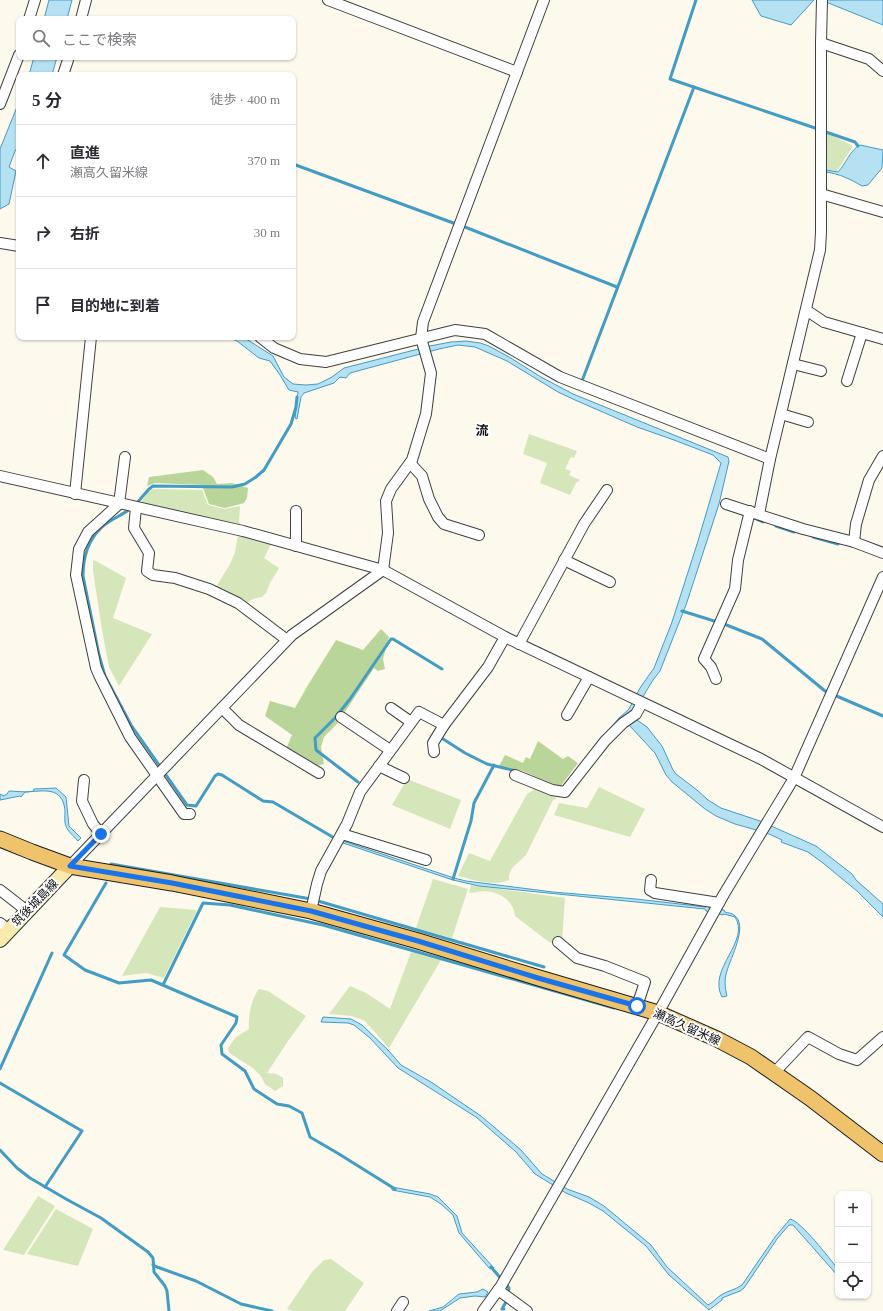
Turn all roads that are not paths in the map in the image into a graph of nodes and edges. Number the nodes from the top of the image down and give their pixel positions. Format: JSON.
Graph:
{"nodes":[{"id":1,"x":35,"y":0,"type":"edge"},
{"id":2,"x":86,"y":0,"type":"edge"},
{"id":3,"x":328,"y":0,"type":"edge"},
{"id":4,"x":544,"y":0,"type":"edge"},
{"id":5,"x":822,"y":0,"type":"edge"},
{"id":6,"x":30,"y":16,"type":"edge"},
{"id":7,"x":82,"y":16,"type":"edge"},
{"id":8,"x":821,"y":43,"type":"junction"},
{"id":9,"x":17,"y":60,"type":"edge"},
{"id":10,"x":68,"y":60,"type":"edge"},
{"id":11,"x":883,"y":71,"type":"edge"},
{"id":12,"x":64,"y":72,"type":"edge"},
{"id":13,"x":517,"y":72,"type":"junction"},
{"id":14,"x":0,"y":104,"type":"edge"},
{"id":15,"x":821,"y":194,"type":"junction"},
{"id":16,"x":882,"y":209,"type":"edge"},
{"id":17,"x":0,"y":243,"type":"edge"},
{"id":18,"x":16,"y":246,"type":"edge"},
{"id":19,"x":806,"y":310,"type":"junction"},
{"id":20,"x":862,"y":333,"type":"junction"},
{"id":21,"x":421,"y":338,"type":"junction"},
{"id":22,"x":91,"y":340,"type":"edge"},
{"id":23,"x":264,"y":340,"type":"edge"},
{"id":24,"x":883,"y":340,"type":"edge"},
{"id":25,"x":793,"y":364,"type":"junction"},
{"id":26,"x":821,"y":371,"type":"dead end"},
{"id":27,"x":847,"y":381,"type":"dead end"},
{"id":28,"x":781,"y":414,"type":"junction"},
{"id":29,"x":808,"y":422,"type":"dead end"},
{"id":30,"x":883,"y":456,"type":"edge"},
{"id":31,"x":125,"y":457,"type":"dead end"},
{"id":32,"x":770,"y":459,"type":"junction"},
{"id":33,"x":410,"y":463,"type":"junction"},
{"id":34,"x":0,"y":476,"type":"edge"},
{"id":35,"x":607,"y":490,"type":"dead end"},
{"id":36,"x":76,"y":494,"type":"junction"},
{"id":37,"x":119,"y":504,"type":"junction"},
{"id":38,"x":726,"y":504,"type":"dead end"},
{"id":39,"x":136,"y":508,"type":"junction"},
{"id":40,"x":296,"y":511,"type":"dead end"},
{"id":41,"x":755,"y":513,"type":"junction"},
{"id":42,"x":478,"y":535,"type":"dead end"},
{"id":43,"x":854,"y":542,"type":"junction"},
{"id":44,"x":296,"y":546,"type":"junction"},
{"id":45,"x":883,"y":554,"type":"edge"},
{"id":46,"x":564,"y":560,"type":"junction"},
{"id":47,"x":383,"y":570,"type":"junction"},
{"id":48,"x":883,"y":577,"type":"edge"},
{"id":49,"x":610,"y":582,"type":"dead end"},
{"id":50,"x":505,"y":637,"type":"junction"},
{"id":51,"x":287,"y":640,"type":"junction"},
{"id":52,"x":519,"y":644,"type":"junction"},
{"id":53,"x":589,"y":677,"type":"junction"},
{"id":54,"x":716,"y":679,"type":"dead end"},
{"id":55,"x":642,"y":703,"type":"junction"},
{"id":56,"x":222,"y":708,"type":"junction"},
{"id":57,"x":391,"y":708,"type":"dead end"},
{"id":58,"x":567,"y":715,"type":"dead end"},
{"id":59,"x":341,"y":717,"type":"dead end"},
{"id":60,"x":412,"y":722,"type":"junction"},
{"id":61,"x":444,"y":725,"type":"junction"},
{"id":62,"x":390,"y":750,"type":"junction"},
{"id":63,"x":434,"y":752,"type":"dead end"},
{"id":64,"x":379,"y":766,"type":"junction"},
{"id":65,"x":318,"y":773,"type":"dead end"},
{"id":66,"x":515,"y":775,"type":"dead end"},
{"id":67,"x":157,"y":776,"type":"junction"},
{"id":68,"x":404,"y":778,"type":"dead end"},
{"id":69,"x":794,"y":778,"type":"junction"},
{"id":70,"x":84,"y":780,"type":"dead end"},
{"id":71,"x":190,"y":814,"type":"dead end"},
{"id":72,"x":883,"y":827,"type":"edge"},
{"id":73,"x":101,"y":834,"type":"junction"},
{"id":74,"x":342,"y":834,"type":"junction"},
{"id":75,"x":0,"y":839,"type":"edge"},
{"id":76,"x":426,"y":860,"type":"dead end"},
{"id":77,"x":70,"y":866,"type":"junction"},
{"id":78,"x":651,"y":880,"type":"dead end"},
{"id":79,"x":0,"y":890,"type":"edge"},
{"id":80,"x":719,"y":903,"type":"junction"},
{"id":81,"x":27,"y":911,"type":"junction"},
{"id":82,"x":311,"y":911,"type":"junction"},
{"id":83,"x":3,"y":931,"type":"edge"},
{"id":84,"x":558,"y":942,"type":"dead end"},
{"id":85,"x":637,"y":1006,"type":"junction"},
{"id":86,"x":658,"y":1013,"type":"junction"},
{"id":87,"x":883,"y":1037,"type":"edge"},
{"id":88,"x":774,"y":1073,"type":"junction"},
{"id":89,"x":883,"y":1154,"type":"edge"},
{"id":90,"x":498,"y":1290,"type":"junction"},
{"id":91,"x":403,"y":1302,"type":"dead end"},
{"id":92,"x":397,"y":1311,"type":"edge"},
{"id":93,"x":484,"y":1311,"type":"edge"},
{"id":94,"x":527,"y":1311,"type":"edge"}],
"edges":[{"from":1,"to":6,"type":"street"},
{"from":2,"to":7,"type":"street"},
{"from":3,"to":13,"type":"street"},
{"from":4,"to":13,"type":"street"},
{"from":5,"to":8,"type":"street"},
{"from":8,"to":11,"type":"street"},
{"from":8,"to":15,"type":"street"},
{"from":9,"to":14,"type":"street"},
{"from":10,"to":12,"type":"street"},
{"from":13,"to":21,"type":"street"},
{"from":15,"to":16,"type":"street"},
{"from":15,"to":19,"type":"street"},
{"from":17,"to":18,"type":"street"},
{"from":19,"to":20,"type":"street"},
{"from":19,"to":25,"type":"street"},
{"from":20,"to":24,"type":"street"},
{"from":20,"to":27,"type":"street"},
{"from":21,"to":23,"type":"street"},
{"from":21,"to":32,"type":"street"},
{"from":21,"to":33,"type":"street"},
{"from":22,"to":36,"type":"street"},
{"from":25,"to":26,"type":"street"},
{"from":25,"to":28,"type":"street"},
{"from":28,"to":29,"type":"street"},
{"from":28,"to":32,"type":"street"},
{"from":30,"to":43,"type":"street"},
{"from":31,"to":37,"type":"street"},
{"from":32,"to":41,"type":"street"},
{"from":33,"to":42,"type":"street"},
{"from":33,"to":47,"type":"street"},
{"from":34,"to":36,"type":"street"},
{"from":35,"to":46,"type":"street"},
{"from":36,"to":37,"type":"street"},
{"from":37,"to":39,"type":"street"},
{"from":37,"to":67,"type":"street"},
{"from":38,"to":41,"type":"street"},
{"from":39,"to":44,"type":"street"},
{"from":39,"to":51,"type":"street"},
{"from":40,"to":44,"type":"street"},
{"from":41,"to":43,"type":"street"},
{"from":41,"to":54,"type":"street"},
{"from":43,"to":45,"type":"street"},
{"from":44,"to":47,"type":"street"},
{"from":46,"to":49,"type":"street"},
{"from":46,"to":52,"type":"street"},
{"from":47,"to":50,"type":"street"},
{"from":47,"to":51,"type":"street"},
{"from":48,"to":69,"type":"street"},
{"from":50,"to":52,"type":"street"},
{"from":50,"to":61,"type":"street"},
{"from":51,"to":56,"type":"street"},
{"from":52,"to":53,"type":"street"},
{"from":53,"to":55,"type":"street"},
{"from":53,"to":58,"type":"street"},
{"from":55,"to":66,"type":"street"},
{"from":55,"to":69,"type":"street"},
{"from":56,"to":65,"type":"street"},
{"from":56,"to":67,"type":"street"},
{"from":57,"to":60,"type":"street"},
{"from":59,"to":62,"type":"street"},
{"from":60,"to":61,"type":"street"},
{"from":60,"to":62,"type":"street"},
{"from":61,"to":63,"type":"street"},
{"from":62,"to":64,"type":"street"},
{"from":64,"to":68,"type":"street"},
{"from":64,"to":74,"type":"street"},
{"from":67,"to":71,"type":"street"},
{"from":67,"to":73,"type":"street"},
{"from":69,"to":72,"type":"street"},
{"from":69,"to":80,"type":"street"},
{"from":70,"to":73,"type":"street"},
{"from":73,"to":77,"type":"street"},
{"from":74,"to":76,"type":"street"},
{"from":74,"to":82,"type":"street"},
{"from":75,"to":77,"type":"main road","name":"瀬高久留米線"},
{"from":77,"to":81,"type":"street","name":"筑後城島線"},
{"from":77,"to":82,"type":"main road","name":"瀬高久留米線"},
{"from":78,"to":80,"type":"street"},
{"from":79,"to":81,"type":"street"},
{"from":80,"to":86,"type":"street"},
{"from":81,"to":83,"type":"street","name":"筑後城島線"},
{"from":82,"to":85,"type":"main road","name":"瀬高久留米線"},
{"from":84,"to":85,"type":"street"},
{"from":85,"to":86,"type":"main road","name":"瀬高久留米線"},
{"from":86,"to":88,"type":"main road","name":"瀬高久留米線"},
{"from":86,"to":90,"type":"street"},
{"from":87,"to":88,"type":"street"},
{"from":88,"to":89,"type":"main road","name":"瀬高久留米線"},
{"from":90,"to":93,"type":"street"},
{"from":90,"to":94,"type":"street"},
{"from":91,"to":92,"type":"street"}]}
